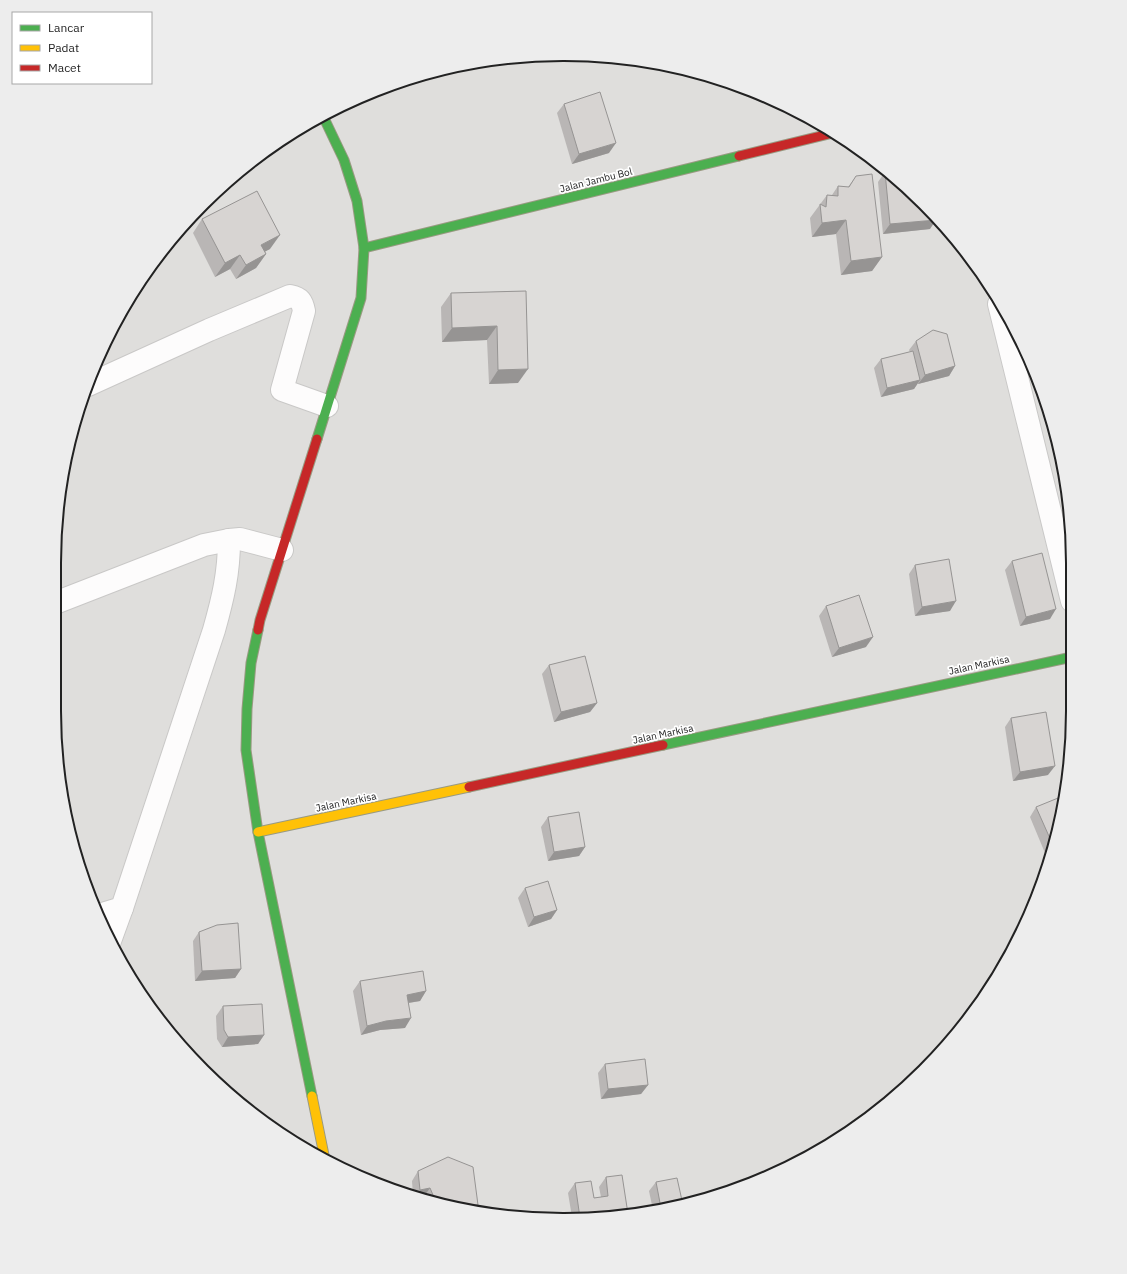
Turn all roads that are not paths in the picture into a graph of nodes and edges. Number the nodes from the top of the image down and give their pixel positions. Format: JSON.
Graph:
{"nodes":[{"id":1,"x":325,"y":121,"type":"edge"},
{"id":2,"x":826,"y":135,"type":"edge"},
{"id":3,"x":364,"y":248,"type":"junction"},
{"id":4,"x":1003,"y":319,"type":"edge"},
{"id":5,"x":95,"y":382,"type":"edge"},
{"id":6,"x":327,"y":406,"type":"junction"},
{"id":7,"x":234,"y":539,"type":"junction"},
{"id":8,"x":272,"y":548,"type":"junction"},
{"id":9,"x":1066,"y":577,"type":"edge"},
{"id":10,"x":61,"y":601,"type":"edge"},
{"id":11,"x":1066,"y":658,"type":"edge"},
{"id":12,"x":258,"y":832,"type":"junction"},
{"id":13,"x":122,"y":908,"type":"junction"},
{"id":14,"x":104,"y":914,"type":"edge"},
{"id":15,"x":113,"y":933,"type":"edge"},
{"id":16,"x":323,"y":1152,"type":"edge"}],
"edges":[{"from":1,"to":3,"type":"street"},
{"from":2,"to":3,"type":"street","name":"Jalan Jambu Bol"},
{"from":3,"to":6,"type":"street"},
{"from":4,"to":9,"type":"street"},
{"from":5,"to":6,"type":"street"},
{"from":6,"to":8,"type":"street"},
{"from":7,"to":8,"type":"street"},
{"from":7,"to":10,"type":"street"},
{"from":7,"to":13,"type":"street"},
{"from":8,"to":12,"type":"street"},
{"from":11,"to":12,"type":"street","name":"Jalan Markisa"},
{"from":12,"to":16,"type":"street"},
{"from":13,"to":14,"type":"street"},
{"from":13,"to":15,"type":"street"}]}
